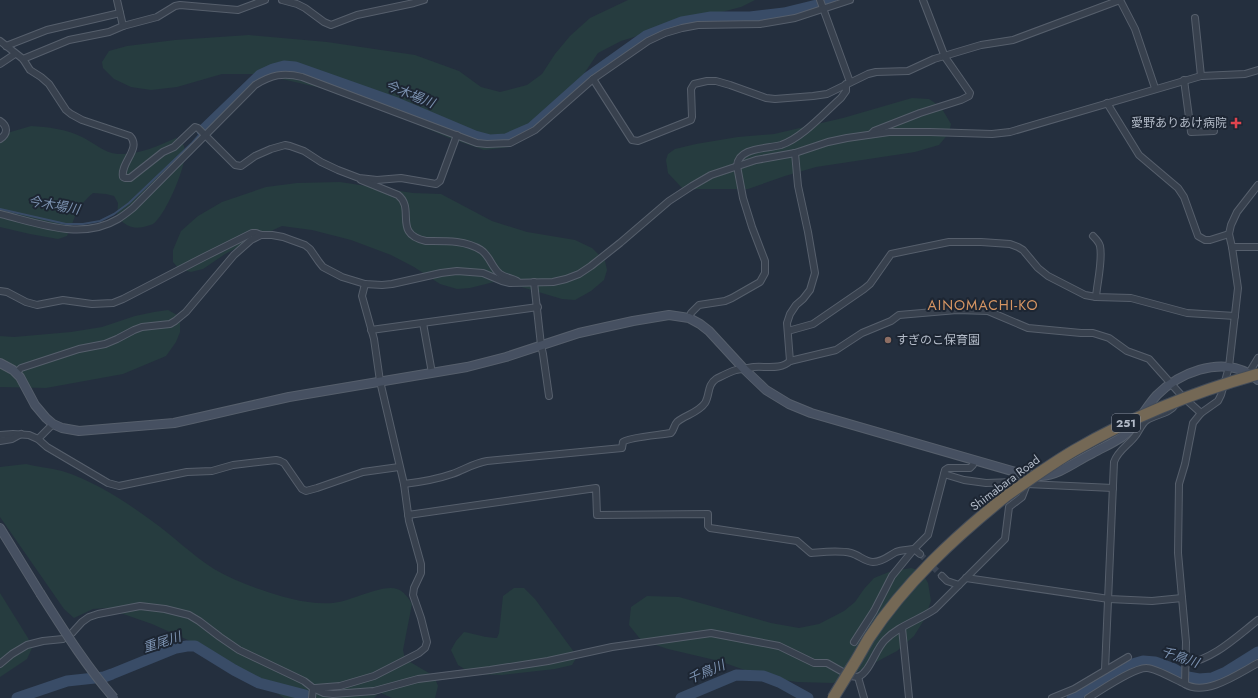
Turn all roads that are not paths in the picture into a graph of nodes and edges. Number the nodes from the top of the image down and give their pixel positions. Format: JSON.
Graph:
{"nodes":[{"id":1,"x":117,"y":0,"type":"edge"},
{"id":2,"x":265,"y":0,"type":"edge"},
{"id":3,"x":282,"y":0,"type":"edge"},
{"id":4,"x":424,"y":0,"type":"edge"},
{"id":5,"x":850,"y":0,"type":"edge"},
{"id":6,"x":923,"y":0,"type":"edge"},
{"id":7,"x":1120,"y":0,"type":"edge"},
{"id":8,"x":821,"y":4,"type":"edge"},
{"id":9,"x":120,"y":13,"type":"junction"},
{"id":10,"x":1195,"y":18,"type":"dead end"},
{"id":11,"x":124,"y":26,"type":"junction"},
{"id":12,"x":0,"y":41,"type":"edge"},
{"id":13,"x":6,"y":46,"type":"junction"},
{"id":14,"x":15,"y":54,"type":"junction"},
{"id":15,"x":945,"y":57,"type":"junction"},
{"id":16,"x":23,"y":60,"type":"junction"},
{"id":17,"x":0,"y":64,"type":"edge"},
{"id":18,"x":1258,"y":70,"type":"edge"},
{"id":19,"x":1201,"y":76,"type":"junction"},
{"id":20,"x":592,"y":80,"type":"junction"},
{"id":21,"x":1184,"y":80,"type":"junction"},
{"id":22,"x":848,"y":83,"type":"junction"},
{"id":23,"x":1155,"y":88,"type":"junction"},
{"id":24,"x":1108,"y":103,"type":"junction"},
{"id":25,"x":0,"y":121,"type":"edge"},
{"id":26,"x":1214,"y":131,"type":"dead end"},
{"id":27,"x":205,"y":135,"type":"junction"},
{"id":28,"x":458,"y":135,"type":"junction"},
{"id":29,"x":871,"y":135,"type":"junction"},
{"id":30,"x":0,"y":139,"type":"edge"},
{"id":31,"x":796,"y":153,"type":"junction"},
{"id":32,"x":737,"y":166,"type":"junction"},
{"id":33,"x":359,"y":178,"type":"junction"},
{"id":34,"x":1258,"y":185,"type":"edge"},
{"id":35,"x":0,"y":214,"type":"edge"},
{"id":36,"x":1229,"y":234,"type":"junction"},
{"id":37,"x":261,"y":235,"type":"junction"},
{"id":38,"x":1093,"y":236,"type":"dead end"},
{"id":39,"x":1232,"y":247,"type":"junction"},
{"id":40,"x":1258,"y":247,"type":"edge"},
{"id":41,"x":534,"y":282,"type":"junction"},
{"id":42,"x":518,"y":283,"type":"junction"},
{"id":43,"x":365,"y":284,"type":"junction"},
{"id":44,"x":0,"y":291,"type":"edge"},
{"id":45,"x":1096,"y":297,"type":"junction"},
{"id":46,"x":538,"y":307,"type":"junction"},
{"id":47,"x":1235,"y":316,"type":"junction"},
{"id":48,"x":689,"y":318,"type":"junction"},
{"id":49,"x":423,"y":323,"type":"junction"},
{"id":50,"x":371,"y":330,"type":"junction"},
{"id":51,"x":788,"y":331,"type":"junction"},
{"id":52,"x":541,"y":345,"type":"junction"},
{"id":53,"x":1258,"y":358,"type":"edge"},
{"id":54,"x":790,"y":361,"type":"junction"},
{"id":55,"x":0,"y":363,"type":"edge"},
{"id":56,"x":1229,"y":367,"type":"junction"},
{"id":57,"x":744,"y":369,"type":"junction"},
{"id":58,"x":16,"y":373,"type":"junction"},
{"id":59,"x":432,"y":373,"type":"junction"},
{"id":60,"x":1254,"y":374,"type":"edge"},
{"id":61,"x":1258,"y":380,"type":"edge"},
{"id":62,"x":380,"y":381,"type":"junction"},
{"id":63,"x":1170,"y":383,"type":"junction"},
{"id":64,"x":549,"y":396,"type":"dead end"},
{"id":65,"x":1182,"y":396,"type":"junction"},
{"id":66,"x":1201,"y":413,"type":"junction"},
{"id":67,"x":53,"y":424,"type":"junction"},
{"id":68,"x":21,"y":434,"type":"junction"},
{"id":69,"x":0,"y":435,"type":"edge"},
{"id":70,"x":38,"y":439,"type":"junction"},
{"id":71,"x":0,"y":441,"type":"edge"},
{"id":72,"x":974,"y":460,"type":"junction"},
{"id":73,"x":399,"y":467,"type":"junction"},
{"id":74,"x":944,"y":474,"type":"junction"},
{"id":75,"x":404,"y":484,"type":"junction"},
{"id":76,"x":1027,"y":484,"type":"junction"},
{"id":77,"x":1113,"y":488,"type":"junction"},
{"id":78,"x":408,"y":515,"type":"junction"},
{"id":79,"x":0,"y":528,"type":"edge"},
{"id":80,"x":914,"y":549,"type":"junction"},
{"id":81,"x":920,"y":554,"type":"tunnel mouth"},
{"id":82,"x":942,"y":576,"type":"tunnel mouth"},
{"id":83,"x":966,"y":578,"type":"junction"},
{"id":84,"x":959,"y":584,"type":"junction"},
{"id":85,"x":1182,"y":598,"type":"junction"},
{"id":86,"x":1109,"y":599,"type":"junction"},
{"id":87,"x":1258,"y":620,"type":"edge"},
{"id":88,"x":902,"y":628,"type":"junction"},
{"id":89,"x":854,"y":642,"type":"dead end"},
{"id":90,"x":1128,"y":657,"type":"dead end"},
{"id":91,"x":1258,"y":663,"type":"edge"},
{"id":92,"x":0,"y":664,"type":"edge"},
{"id":93,"x":1185,"y":667,"type":"junction"},
{"id":94,"x":1105,"y":670,"type":"junction"},
{"id":95,"x":858,"y":677,"type":"junction"},
{"id":96,"x":1185,"y":683,"type":"junction"},
{"id":97,"x":313,"y":688,"type":"junction"},
{"id":98,"x":312,"y":697,"type":"edge"},
{"id":99,"x":114,"y":698,"type":"edge"},
{"id":100,"x":833,"y":698,"type":"edge"},
{"id":101,"x":864,"y":698,"type":"edge"},
{"id":102,"x":910,"y":698,"type":"edge"},
{"id":103,"x":1052,"y":698,"type":"edge"},
{"id":104,"x":1088,"y":698,"type":"edge"}],
"edges":[{"from":1,"to":9,"type":"street"},
{"from":2,"to":11,"type":"street"},
{"from":3,"to":4,"type":"street"},
{"from":5,"to":8,"type":"street"},
{"from":6,"to":15,"type":"street"},
{"from":7,"to":15,"type":"street"},
{"from":7,"to":23,"type":"street"},
{"from":8,"to":20,"type":"street"},
{"from":8,"to":22,"type":"street"},
{"from":9,"to":11,"type":"street"},
{"from":9,"to":13,"type":"street"},
{"from":10,"to":19,"type":"street"},
{"from":11,"to":16,"type":"street"},
{"from":12,"to":13,"type":"street"},
{"from":13,"to":14,"type":"street"},
{"from":14,"to":16,"type":"street"},
{"from":14,"to":17,"type":"street"},
{"from":15,"to":22,"type":"street"},
{"from":15,"to":29,"type":"street"},
{"from":16,"to":27,"type":"street"},
{"from":18,"to":19,"type":"street"},
{"from":19,"to":21,"type":"street"},
{"from":20,"to":22,"type":"street"},
{"from":20,"to":28,"type":"street"},
{"from":21,"to":23,"type":"street"},
{"from":21,"to":26,"type":"street"},
{"from":22,"to":32,"type":"street"},
{"from":23,"to":24,"type":"street"},
{"from":24,"to":29,"type":"street"},
{"from":24,"to":36,"type":"street"},
{"from":25,"to":30,"type":"street"},
{"from":27,"to":28,"type":"street"},
{"from":27,"to":33,"type":"street"},
{"from":27,"to":35,"type":"street"},
{"from":28,"to":33,"type":"street"},
{"from":29,"to":31,"type":"street"},
{"from":31,"to":32,"type":"street"},
{"from":31,"to":51,"type":"street"},
{"from":32,"to":41,"type":"street"},
{"from":32,"to":48,"type":"street"},
{"from":33,"to":42,"type":"street"},
{"from":34,"to":36,"type":"street"},
{"from":36,"to":39,"type":"street"},
{"from":37,"to":43,"type":"street"},
{"from":37,"to":44,"type":"street"},
{"from":37,"to":58,"type":"street"},
{"from":38,"to":45,"type":"street"},
{"from":39,"to":40,"type":"street"},
{"from":39,"to":47,"type":"street"},
{"from":41,"to":42,"type":"street"},
{"from":41,"to":46,"type":"street"},
{"from":42,"to":43,"type":"street"},
{"from":43,"to":50,"type":"street"},
{"from":45,"to":47,"type":"street"},
{"from":45,"to":51,"type":"street"},
{"from":46,"to":49,"type":"street"},
{"from":46,"to":52,"type":"street"},
{"from":47,"to":56,"type":"street"},
{"from":48,"to":52,"type":"street"},
{"from":48,"to":57,"type":"street"},
{"from":49,"to":50,"type":"street"},
{"from":49,"to":59,"type":"street"},
{"from":50,"to":62,"type":"street"},
{"from":51,"to":54,"type":"street"},
{"from":52,"to":59,"type":"street"},
{"from":52,"to":64,"type":"street"},
{"from":53,"to":60,"type":"street"},
{"from":54,"to":57,"type":"street"},
{"from":54,"to":63,"type":"street"},
{"from":55,"to":58,"type":"street"},
{"from":56,"to":60,"type":"street"},
{"from":56,"to":63,"type":"street"},
{"from":56,"to":66,"type":"street"},
{"from":57,"to":72,"type":"street"},
{"from":57,"to":75,"type":"street"},
{"from":58,"to":67,"type":"street"},
{"from":59,"to":62,"type":"street"},
{"from":60,"to":61,"type":"street"},
{"from":60,"to":100,"type":"highway","name":"Shimabara Road","number":"251","bridge":true},
{"from":62,"to":67,"type":"street"},
{"from":62,"to":73,"type":"street"},
{"from":63,"to":65,"type":"street"},
{"from":63,"to":72,"type":"street"},
{"from":65,"to":66,"type":"street"},
{"from":65,"to":77,"type":"street"},
{"from":66,"to":85,"type":"street"},
{"from":67,"to":70,"type":"street"},
{"from":68,"to":69,"type":"street"},
{"from":68,"to":70,"type":"street"},
{"from":68,"to":71,"type":"street"},
{"from":70,"to":73,"type":"street"},
{"from":72,"to":74,"type":"street"},
{"from":73,"to":75,"type":"street"},
{"from":74,"to":76,"type":"street"},
{"from":74,"to":80,"type":"street"},
{"from":75,"to":78,"type":"street"},
{"from":76,"to":77,"type":"street"},
{"from":76,"to":83,"type":"street"},
{"from":77,"to":86,"type":"street"},
{"from":78,"to":80,"type":"street"},
{"from":78,"to":97,"type":"street"},
{"from":79,"to":99,"type":"street","bridge":true},
{"from":80,"to":81,"type":"street"},
{"from":80,"to":89,"type":"street"},
{"from":82,"to":84,"type":"street"},
{"from":83,"to":84,"type":"street"},
{"from":83,"to":86,"type":"street"},
{"from":84,"to":88,"type":"street"},
{"from":85,"to":86,"type":"street"},
{"from":85,"to":93,"type":"street"},
{"from":86,"to":94,"type":"street"},
{"from":87,"to":93,"type":"street"},
{"from":88,"to":95,"type":"street"},
{"from":88,"to":102,"type":"street"},
{"from":90,"to":94,"type":"street"},
{"from":91,"to":96,"type":"street"},
{"from":92,"to":97,"type":"street"},
{"from":93,"to":96,"type":"street"},
{"from":94,"to":103,"type":"street"},
{"from":95,"to":97,"type":"street"},
{"from":95,"to":101,"type":"street"},
{"from":96,"to":104,"type":"street"},
{"from":97,"to":98,"type":"street"}]}
